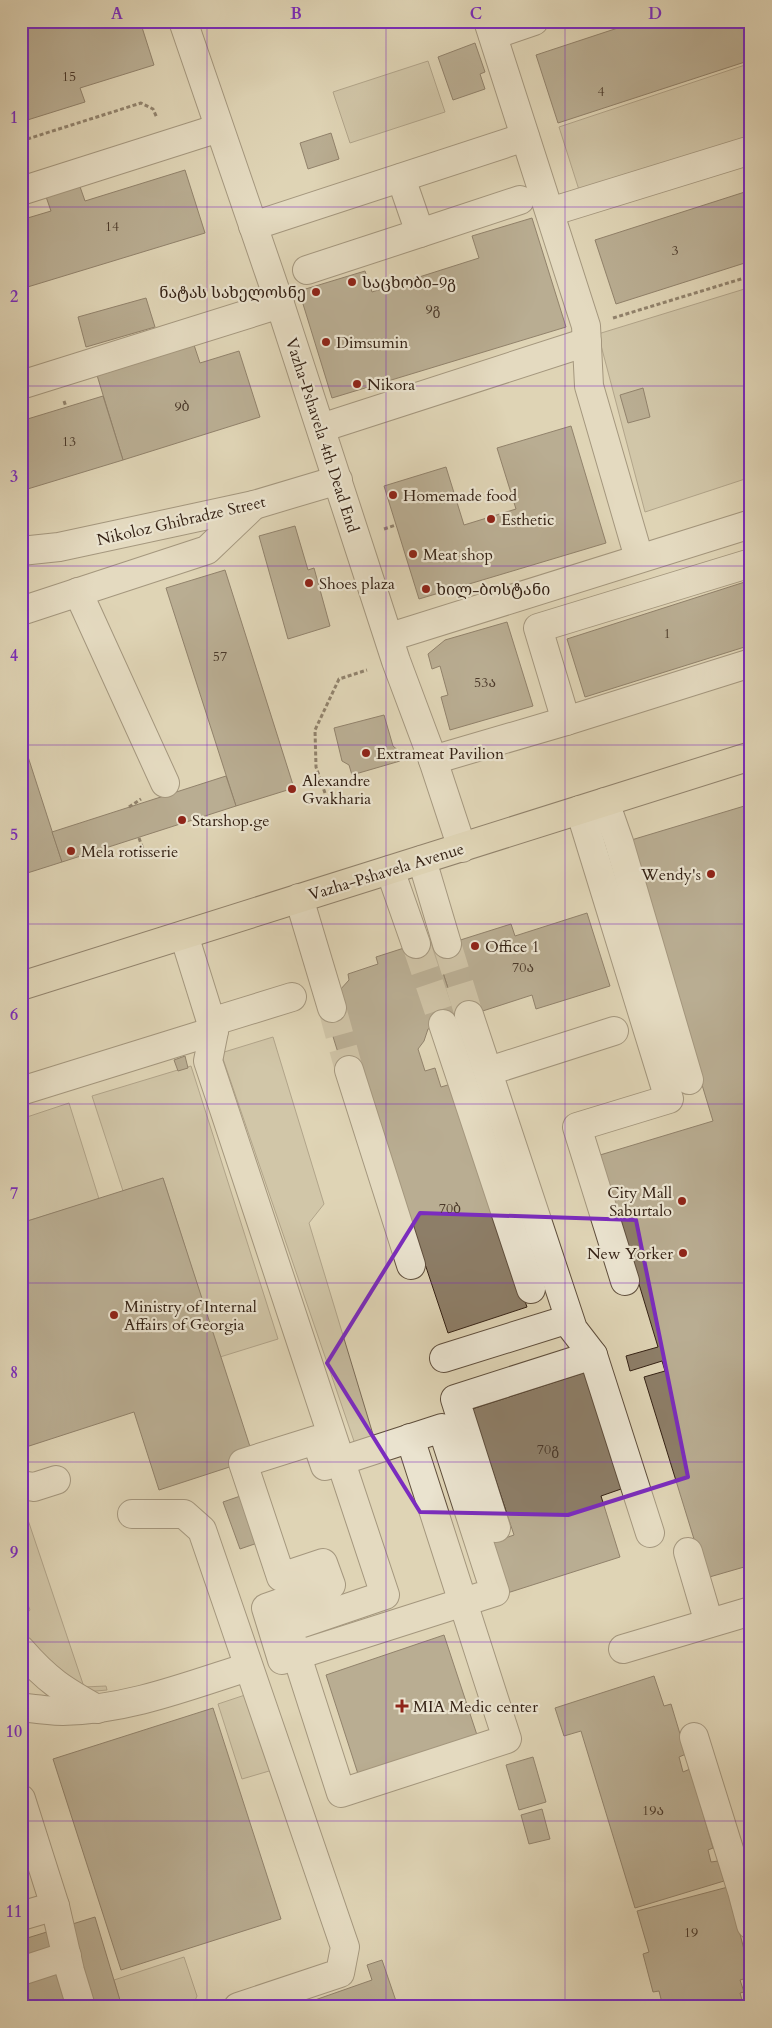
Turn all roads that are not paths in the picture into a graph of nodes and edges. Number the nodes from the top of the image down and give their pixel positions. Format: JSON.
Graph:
{"nodes":[{"id":1,"x":183,"y":21,"type":"edge"},
{"id":2,"x":534,"y":21,"type":"edge"},
{"id":3,"x":490,"y":28,"type":"edge"},
{"id":4,"x":219,"y":128,"type":"junction"},
{"id":5,"x":525,"y":137,"type":"junction"},
{"id":6,"x":751,"y":150,"type":"edge"},
{"id":7,"x":400,"y":178,"type":"junction"},
{"id":8,"x":21,"y":191,"type":"edge"},
{"id":9,"x":520,"y":200,"type":"dead end"},
{"id":10,"x":550,"y":212,"type":"junction"},
{"id":11,"x":253,"y":226,"type":"junction"},
{"id":12,"x":420,"y":233,"type":"junction"},
{"id":13,"x":307,"y":270,"type":"dead end"},
{"id":14,"x":280,"y":304,"type":"junction"},
{"id":15,"x":587,"y":334,"type":"junction"},
{"id":16,"x":21,"y":384,"type":"edge"},
{"id":17,"x":321,"y":428,"type":"junction"},
{"id":18,"x":338,"y":480,"type":"junction"},
{"id":19,"x":254,"y":505,"type":"junction"},
{"id":20,"x":751,"y":524,"type":"edge"},
{"id":21,"x":21,"y":551,"type":"edge"},
{"id":22,"x":639,"y":558,"type":"junction"},
{"id":23,"x":751,"y":563,"type":"edge"},
{"id":24,"x":78,"y":592,"type":"junction"},
{"id":25,"x":21,"y":611,"type":"edge"},
{"id":26,"x":393,"y":649,"type":"junction"},
{"id":27,"x":751,"y":663,"type":"edge"},
{"id":28,"x":566,"y":721,"type":"junction"},
{"id":29,"x":751,"y":756,"type":"edge"},
{"id":30,"x":433,"y":760,"type":"junction"},
{"id":31,"x":165,"y":783,"type":"dead end"},
{"id":32,"x":592,"y":806,"type":"junction"},
{"id":33,"x":462,"y":848,"type":"junction"},
{"id":34,"x":422,"y":860,"type":"junction"},
{"id":35,"x":390,"y":870,"type":"junction"},
{"id":36,"x":299,"y":898,"type":"junction"},
{"id":37,"x":184,"y":935,"type":"junction"},
{"id":38,"x":416,"y":944,"type":"tunnel mouth"},
{"id":39,"x":447,"y":944,"type":"tunnel mouth"},
{"id":40,"x":21,"y":986,"type":"edge"},
{"id":41,"x":292,"y":997,"type":"dead end"},
{"id":42,"x":332,"y":1008,"type":"tunnel mouth"},
{"id":43,"x":469,"y":1015,"type":"tunnel mouth"},
{"id":44,"x":443,"y":1024,"type":"tunnel mouth"},
{"id":45,"x":212,"y":1027,"type":"junction"},
{"id":46,"x":614,"y":1031,"type":"dead end"},
{"id":47,"x":349,"y":1070,"type":"tunnel mouth"},
{"id":48,"x":489,"y":1071,"type":"junction"},
{"id":49,"x":689,"y":1080,"type":"dead end"},
{"id":50,"x":21,"y":1091,"type":"edge"},
{"id":51,"x":411,"y":1265,"type":"dead end"},
{"id":52,"x":625,"y":1281,"type":"dead end"},
{"id":53,"x":531,"y":1289,"type":"dead end"},
{"id":54,"x":569,"y":1318,"type":"junction"},
{"id":55,"x":593,"y":1355,"type":"junction"},
{"id":56,"x":444,"y":1358,"type":"dead end"},
{"id":57,"x":340,"y":1461,"type":"junction"},
{"id":58,"x":56,"y":1480,"type":"dead end"},
{"id":59,"x":21,"y":1485,"type":"edge"},
{"id":60,"x":132,"y":1514,"type":"dead end"},
{"id":61,"x":496,"y":1528,"type":"dead end"},
{"id":62,"x":650,"y":1533,"type":"dead end"},
{"id":63,"x":688,"y":1552,"type":"dead end"},
{"id":64,"x":463,"y":1601,"type":"junction"},
{"id":65,"x":751,"y":1611,"type":"edge"},
{"id":66,"x":709,"y":1623,"type":"junction"},
{"id":67,"x":623,"y":1649,"type":"dead end"},
{"id":68,"x":21,"y":1650,"type":"edge"},
{"id":69,"x":296,"y":1655,"type":"junction"},
{"id":70,"x":248,"y":1667,"type":"junction"},
{"id":71,"x":21,"y":1707,"type":"edge"},
{"id":72,"x":97,"y":1709,"type":"junction"},
{"id":73,"x":694,"y":1737,"type":"dead end"},
{"id":74,"x":21,"y":1799,"type":"edge"},
{"id":75,"x":747,"y":1889,"type":"edge"},
{"id":76,"x":55,"y":1906,"type":"junction"},
{"id":77,"x":21,"y":1916,"type":"edge"},
{"id":78,"x":751,"y":1925,"type":"edge"},
{"id":79,"x":67,"y":1956,"type":"junction"},
{"id":80,"x":21,"y":1971,"type":"edge"},
{"id":81,"x":81,"y":2007,"type":"edge"},
{"id":82,"x":238,"y":2007,"type":"edge"}],
"edges":[{"from":1,"to":4,"type":"street","name":"Vazha-Pshavela 4th Dead End"},
{"from":2,"to":3,"type":"street"},
{"from":3,"to":5,"type":"street"},
{"from":4,"to":8,"type":"street"},
{"from":4,"to":11,"type":"street","name":"Vazha-Pshavela 4th Dead End"},
{"from":5,"to":7,"type":"street"},
{"from":5,"to":10,"type":"street"},
{"from":6,"to":10,"type":"street"},
{"from":7,"to":11,"type":"street"},
{"from":7,"to":12,"type":"street"},
{"from":9,"to":12,"type":"street"},
{"from":10,"to":15,"type":"street"},
{"from":11,"to":14,"type":"street","name":"Vazha-Pshavela 4th Dead End"},
{"from":12,"to":13,"type":"street"},
{"from":14,"to":16,"type":"street"},
{"from":14,"to":17,"type":"street","name":"Vazha-Pshavela 4th Dead End"},
{"from":15,"to":17,"type":"street"},
{"from":15,"to":22,"type":"street"},
{"from":17,"to":18,"type":"street","name":"Vazha-Pshavela 4th Dead End"},
{"from":18,"to":19,"type":"street","name":"Nikoloz Ghibradze Street"},
{"from":18,"to":26,"type":"street","name":"Vazha-Pshavela 4th Dead End"},
{"from":19,"to":21,"type":"street","name":"Nikoloz Ghibradze Street"},
{"from":19,"to":24,"type":"street"},
{"from":20,"to":22,"type":"street"},
{"from":22,"to":26,"type":"street"},
{"from":23,"to":28,"type":"street"},
{"from":24,"to":25,"type":"street"},
{"from":24,"to":31,"type":"street"},
{"from":26,"to":30,"type":"street","name":"Vazha-Pshavela 4th Dead End"},
{"from":27,"to":28,"type":"street"},
{"from":28,"to":30,"type":"street"},
{"from":29,"to":32,"type":"main road","name":"Vazha-Pshavela Avenue"},
{"from":30,"to":33,"type":"street","name":"Vazha-Pshavela 4th Dead End"},
{"from":32,"to":33,"type":"main road","name":"Vazha-Pshavela Avenue"},
{"from":32,"to":49,"type":"street"},
{"from":32,"to":52,"type":"street"},
{"from":33,"to":34,"type":"main road","name":"Vazha-Pshavela Avenue"},
{"from":34,"to":35,"type":"main road","name":"Vazha-Pshavela Avenue"},
{"from":34,"to":39,"type":"street"},
{"from":35,"to":36,"type":"main road","name":"Vazha-Pshavela Avenue"},
{"from":35,"to":38,"type":"street"},
{"from":36,"to":37,"type":"main road","name":"Vazha-Pshavela Avenue"},
{"from":36,"to":42,"type":"street"},
{"from":37,"to":40,"type":"main road","name":"Vazha-Pshavela Avenue"},
{"from":37,"to":45,"type":"street"},
{"from":41,"to":45,"type":"street"},
{"from":43,"to":48,"type":"street"},
{"from":44,"to":53,"type":"street"},
{"from":45,"to":50,"type":"street"},
{"from":45,"to":57,"type":"street"},
{"from":46,"to":48,"type":"street"},
{"from":47,"to":51,"type":"street"},
{"from":48,"to":54,"type":"street"},
{"from":54,"to":55,"type":"street"},
{"from":54,"to":56,"type":"street"},
{"from":55,"to":61,"type":"street"},
{"from":55,"to":62,"type":"street"},
{"from":57,"to":64,"type":"street"},
{"from":57,"to":69,"type":"street"},
{"from":57,"to":69,"type":"street"},
{"from":58,"to":59,"type":"street"},
{"from":60,"to":70,"type":"street"},
{"from":63,"to":66,"type":"street"},
{"from":64,"to":69,"type":"street"},
{"from":64,"to":69,"type":"street"},
{"from":65,"to":66,"type":"street"},
{"from":66,"to":67,"type":"street"},
{"from":68,"to":72,"type":"street"},
{"from":70,"to":72,"type":"street"},
{"from":70,"to":82,"type":"street"},
{"from":71,"to":72,"type":"street"},
{"from":73,"to":75,"type":"street"},
{"from":74,"to":76,"type":"street"},
{"from":75,"to":78,"type":"street"},
{"from":76,"to":77,"type":"street"},
{"from":76,"to":79,"type":"street"},
{"from":79,"to":80,"type":"street"},
{"from":79,"to":81,"type":"street"}]}
